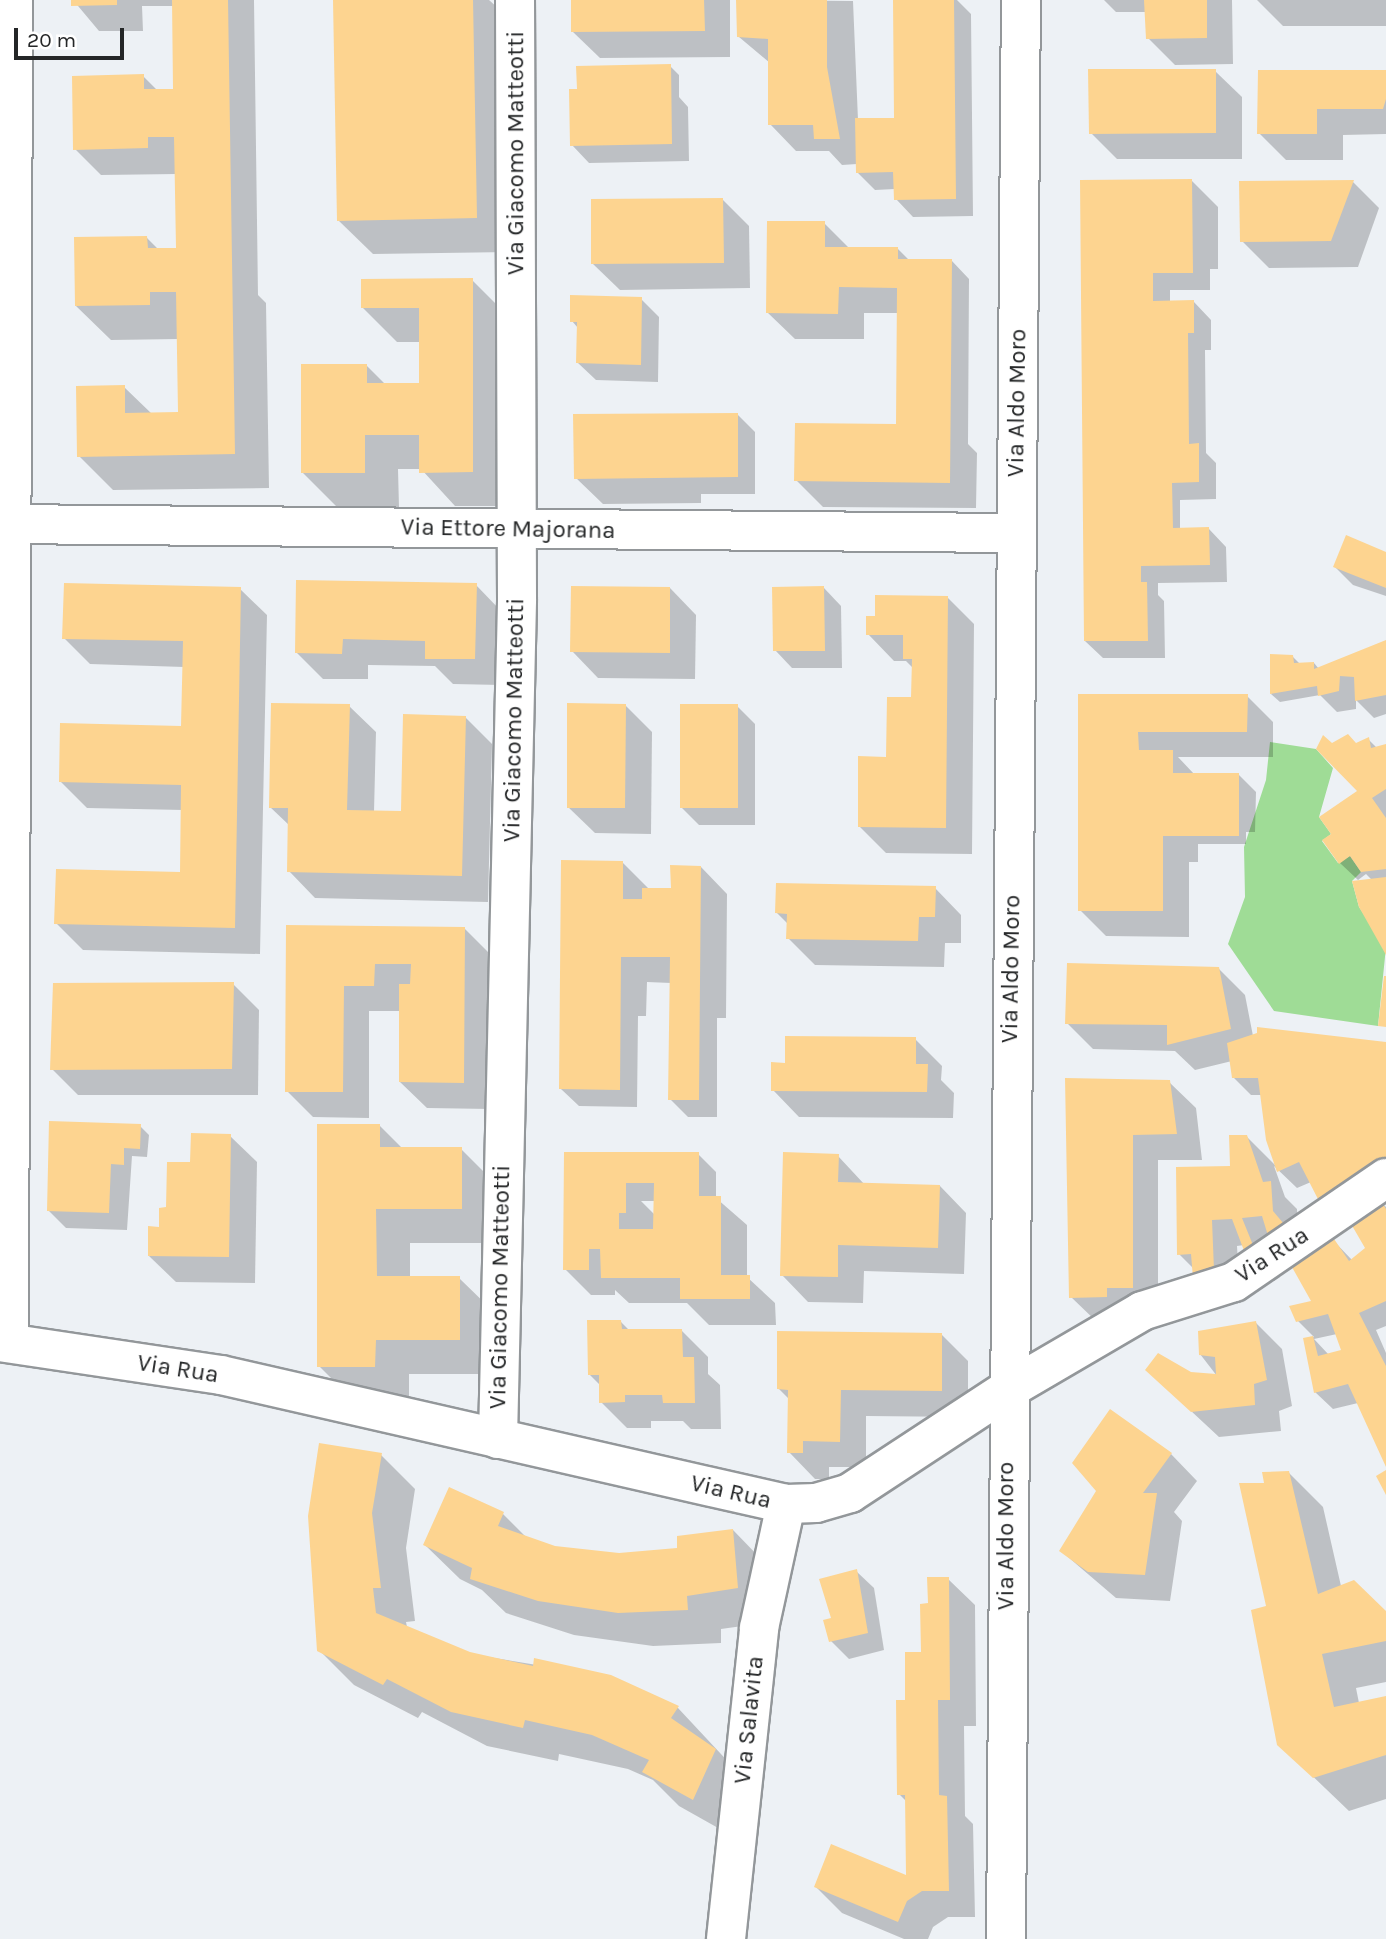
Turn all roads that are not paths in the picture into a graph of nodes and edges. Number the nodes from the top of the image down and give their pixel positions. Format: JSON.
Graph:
{"nodes":[{"id":1,"x":515,"y":0,"type":"edge"},
{"id":2,"x":1021,"y":0,"type":"edge"},
{"id":3,"x":8,"y":21,"type":"edge"},
{"id":4,"x":6,"y":524,"type":"edge"},
{"id":5,"x":518,"y":528,"type":"junction"},
{"id":6,"x":1015,"y":533,"type":"junction"},
{"id":7,"x":1386,"y":1178,"type":"edge"},
{"id":8,"x":4,"y":1343,"type":"edge"},
{"id":9,"x":1007,"y":1390,"type":"junction"},
{"id":10,"x":498,"y":1439,"type":"junction"},
{"id":11,"x":786,"y":1504,"type":"junction"},
{"id":12,"x":726,"y":1939,"type":"edge"},
{"id":13,"x":1006,"y":1939,"type":"edge"}],
"edges":[{"from":1,"to":5,"type":"street","name":"Via Giacomo Matteotti"},
{"from":2,"to":6,"type":"street","name":"Via Aldo Moro"},
{"from":3,"to":4,"type":"street"},
{"from":4,"to":5,"type":"street","name":"Via Ettore Majorana"},
{"from":4,"to":8,"type":"street"},
{"from":5,"to":6,"type":"street","name":"Via Ettore Majorana"},
{"from":5,"to":10,"type":"street","name":"Via Giacomo Matteotti"},
{"from":6,"to":9,"type":"street","name":"Via Aldo Moro"},
{"from":7,"to":9,"type":"street","name":"Via Rua"},
{"from":8,"to":10,"type":"street","name":"Via Rua"},
{"from":9,"to":11,"type":"street","name":"Via Rua"},
{"from":9,"to":13,"type":"street","name":"Via Aldo Moro"},
{"from":10,"to":11,"type":"street","name":"Via Rua"},
{"from":11,"to":12,"type":"street","name":"Via Salavita"}]}
